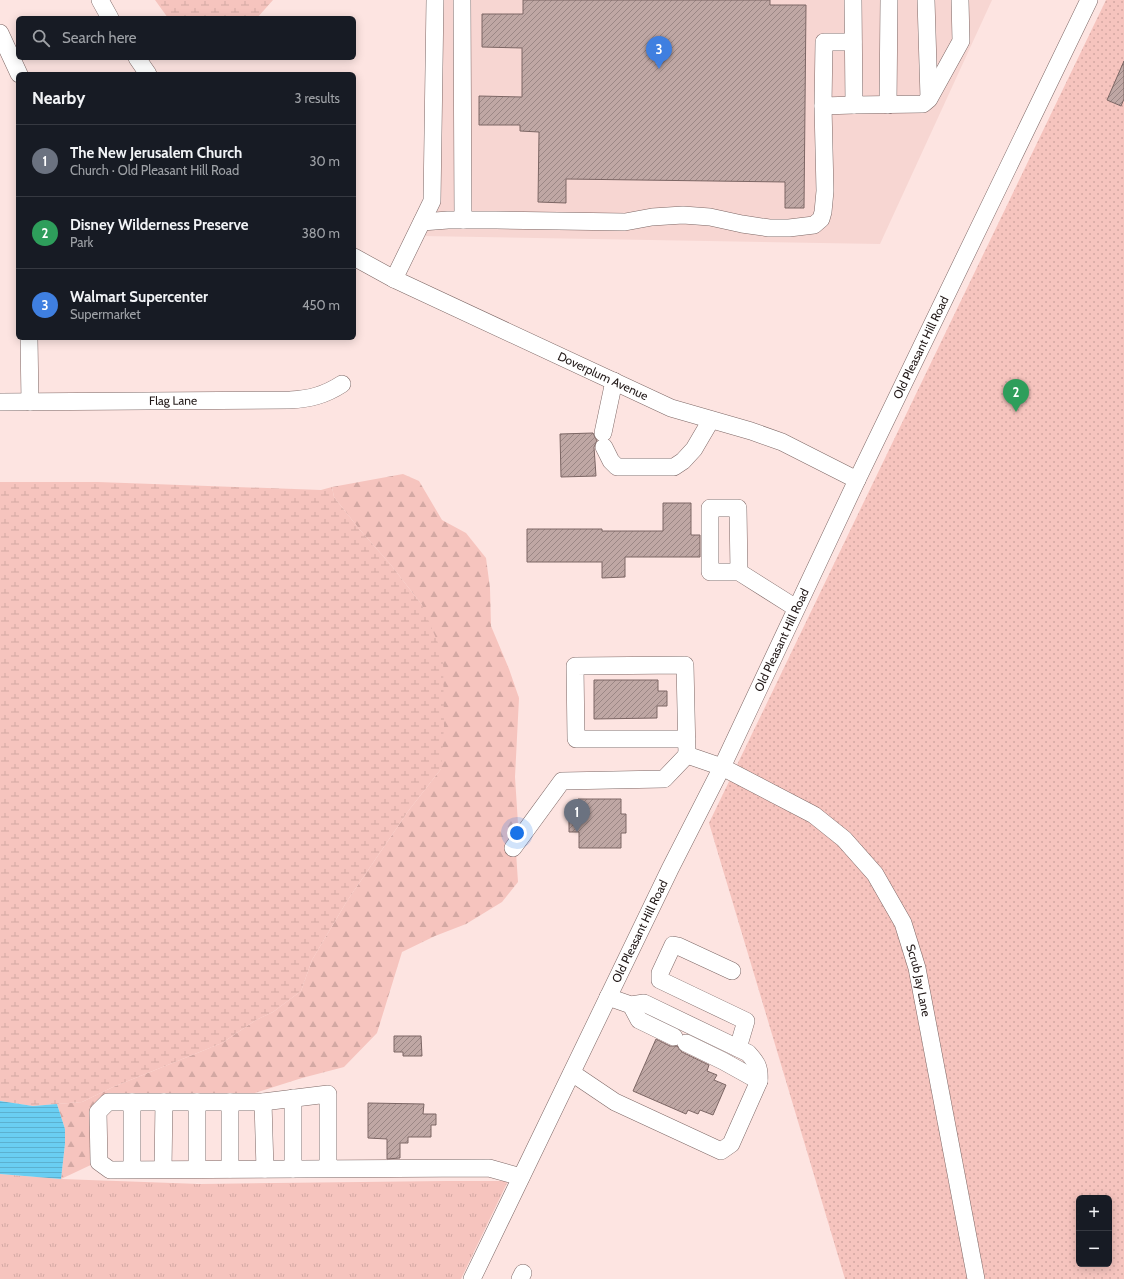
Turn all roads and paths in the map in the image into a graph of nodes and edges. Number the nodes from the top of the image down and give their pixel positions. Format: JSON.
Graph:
{"nodes":[{"id":1,"x":100,"y":0,"type":"edge"},
{"id":2,"x":435,"y":0,"type":"edge"},
{"id":3,"x":462,"y":0,"type":"edge"},
{"id":4,"x":853,"y":0,"type":"edge"},
{"id":5,"x":889,"y":0,"type":"edge"},
{"id":6,"x":926,"y":0,"type":"edge"},
{"id":7,"x":960,"y":0,"type":"edge"},
{"id":8,"x":1089,"y":0,"type":"edge"},
{"id":9,"x":109,"y":16,"type":"edge"},
{"id":10,"x":0,"y":33,"type":"edge"},
{"id":11,"x":854,"y":42,"type":"junction"},
{"id":12,"x":138,"y":60,"type":"edge"},
{"id":13,"x":18,"y":72,"type":"edge"},
{"id":14,"x":147,"y":72,"type":"edge"},
{"id":15,"x":929,"y":99,"type":"junction"},
{"id":16,"x":888,"y":104,"type":"junction"},
{"id":17,"x":854,"y":105,"type":"junction"},
{"id":18,"x":823,"y":106,"type":"junction"},
{"id":19,"x":463,"y":220,"type":"junction"},
{"id":20,"x":422,"y":222,"type":"junction"},
{"id":21,"x":356,"y":258,"type":"edge"},
{"id":22,"x":394,"y":279,"type":"junction"},
{"id":23,"x":29,"y":340,"type":"edge"},
{"id":24,"x":614,"y":381,"type":"junction"},
{"id":25,"x":342,"y":384,"type":"dead end"},
{"id":26,"x":0,"y":402,"type":"edge"},
{"id":27,"x":30,"y":402,"type":"junction"},
{"id":28,"x":712,"y":420,"type":"junction"},
{"id":29,"x":857,"y":480,"type":"junction"},
{"id":30,"x":739,"y":572,"type":"dead end"},
{"id":31,"x":796,"y":608,"type":"junction"},
{"id":32,"x":687,"y":747,"type":"junction"},
{"id":33,"x":722,"y":767,"type":"junction"},
{"id":34,"x":513,"y":848,"type":"dead end"},
{"id":35,"x":732,"y":971,"type":"dead end"},
{"id":36,"x":608,"y":997,"type":"junction"},
{"id":37,"x":631,"y":1005,"type":"junction"},
{"id":38,"x":738,"y":1048,"type":"junction"},
{"id":39,"x":572,"y":1073,"type":"junction"},
{"id":40,"x":759,"y":1081,"type":"junction"},
{"id":41,"x":293,"y":1098,"type":"junction"},
{"id":42,"x":132,"y":1102,"type":"junction"},
{"id":43,"x":164,"y":1102,"type":"junction"},
{"id":44,"x":197,"y":1102,"type":"junction"},
{"id":45,"x":230,"y":1102,"type":"junction"},
{"id":46,"x":263,"y":1102,"type":"junction"},
{"id":47,"x":293,"y":1168,"type":"junction"},
{"id":48,"x":328,"y":1168,"type":"junction"},
{"id":49,"x":163,"y":1169,"type":"junction"},
{"id":50,"x":197,"y":1169,"type":"junction"},
{"id":51,"x":230,"y":1169,"type":"junction"},
{"id":52,"x":265,"y":1169,"type":"junction"},
{"id":53,"x":132,"y":1170,"type":"junction"},
{"id":54,"x":521,"y":1177,"type":"junction"},
{"id":55,"x":472,"y":1279,"type":"edge"},
{"id":56,"x":976,"y":1279,"type":"edge"}],
"edges":[{"from":1,"to":9,"type":"street"},
{"from":2,"to":20,"type":"street"},
{"from":3,"to":19,"type":"street"},
{"from":4,"to":11,"type":"street"},
{"from":5,"to":16,"type":"street"},
{"from":6,"to":15,"type":"street"},
{"from":7,"to":15,"type":"street"},
{"from":8,"to":29,"type":"street","name":"Old Pleasant Hill Road"},
{"from":10,"to":13,"type":"street"},
{"from":11,"to":17,"type":"street"},
{"from":11,"to":18,"type":"street"},
{"from":12,"to":14,"type":"street"},
{"from":15,"to":16,"type":"street"},
{"from":16,"to":17,"type":"street"},
{"from":17,"to":18,"type":"street"},
{"from":18,"to":19,"type":"street"},
{"from":19,"to":20,"type":"street"},
{"from":20,"to":22,"type":"street"},
{"from":21,"to":22,"type":"street","name":"Doverplum Avenue"},
{"from":22,"to":24,"type":"street","name":"Doverplum Avenue"},
{"from":23,"to":27,"type":"street"},
{"from":24,"to":28,"type":"street","name":"Doverplum Avenue"},
{"from":24,"to":28,"type":"street"},
{"from":25,"to":27,"type":"street","name":"Flag Lane"},
{"from":26,"to":27,"type":"street","name":"Flag Lane"},
{"from":28,"to":29,"type":"street","name":"Doverplum Avenue"},
{"from":29,"to":31,"type":"street","name":"Old Pleasant Hill Road"},
{"from":30,"to":31,"type":"street"},
{"from":31,"to":33,"type":"street","name":"Old Pleasant Hill Road"},
{"from":32,"to":32,"type":"street","name":"Scrub Jay Lane"},
{"from":32,"to":33,"type":"street","name":"Scrub Jay Lane"},
{"from":32,"to":34,"type":"street"},
{"from":33,"to":36,"type":"street","name":"Old Pleasant Hill Road"},
{"from":33,"to":56,"type":"street","name":"Scrub Jay Lane"},
{"from":35,"to":38,"type":"street"},
{"from":36,"to":37,"type":"street"},
{"from":36,"to":39,"type":"street","name":"Old Pleasant Hill Road"},
{"from":37,"to":38,"type":"street"},
{"from":37,"to":40,"type":"street"},
{"from":38,"to":40,"type":"street"},
{"from":39,"to":40,"type":"street"},
{"from":39,"to":54,"type":"street","name":"Old Pleasant Hill Road"},
{"from":41,"to":46,"type":"street"},
{"from":41,"to":47,"type":"street"},
{"from":41,"to":48,"type":"street"},
{"from":42,"to":43,"type":"street"},
{"from":42,"to":53,"type":"street"},
{"from":42,"to":53,"type":"street"},
{"from":43,"to":44,"type":"street"},
{"from":43,"to":49,"type":"street"},
{"from":44,"to":45,"type":"street"},
{"from":44,"to":50,"type":"street"},
{"from":45,"to":46,"type":"street"},
{"from":45,"to":51,"type":"street"},
{"from":46,"to":52,"type":"street"},
{"from":47,"to":48,"type":"street"},
{"from":47,"to":52,"type":"street"},
{"from":48,"to":54,"type":"street"},
{"from":49,"to":50,"type":"street"},
{"from":49,"to":53,"type":"street"},
{"from":50,"to":51,"type":"street"},
{"from":51,"to":52,"type":"street"},
{"from":54,"to":55,"type":"street","name":"Old Pleasant Hill Road"}]}
